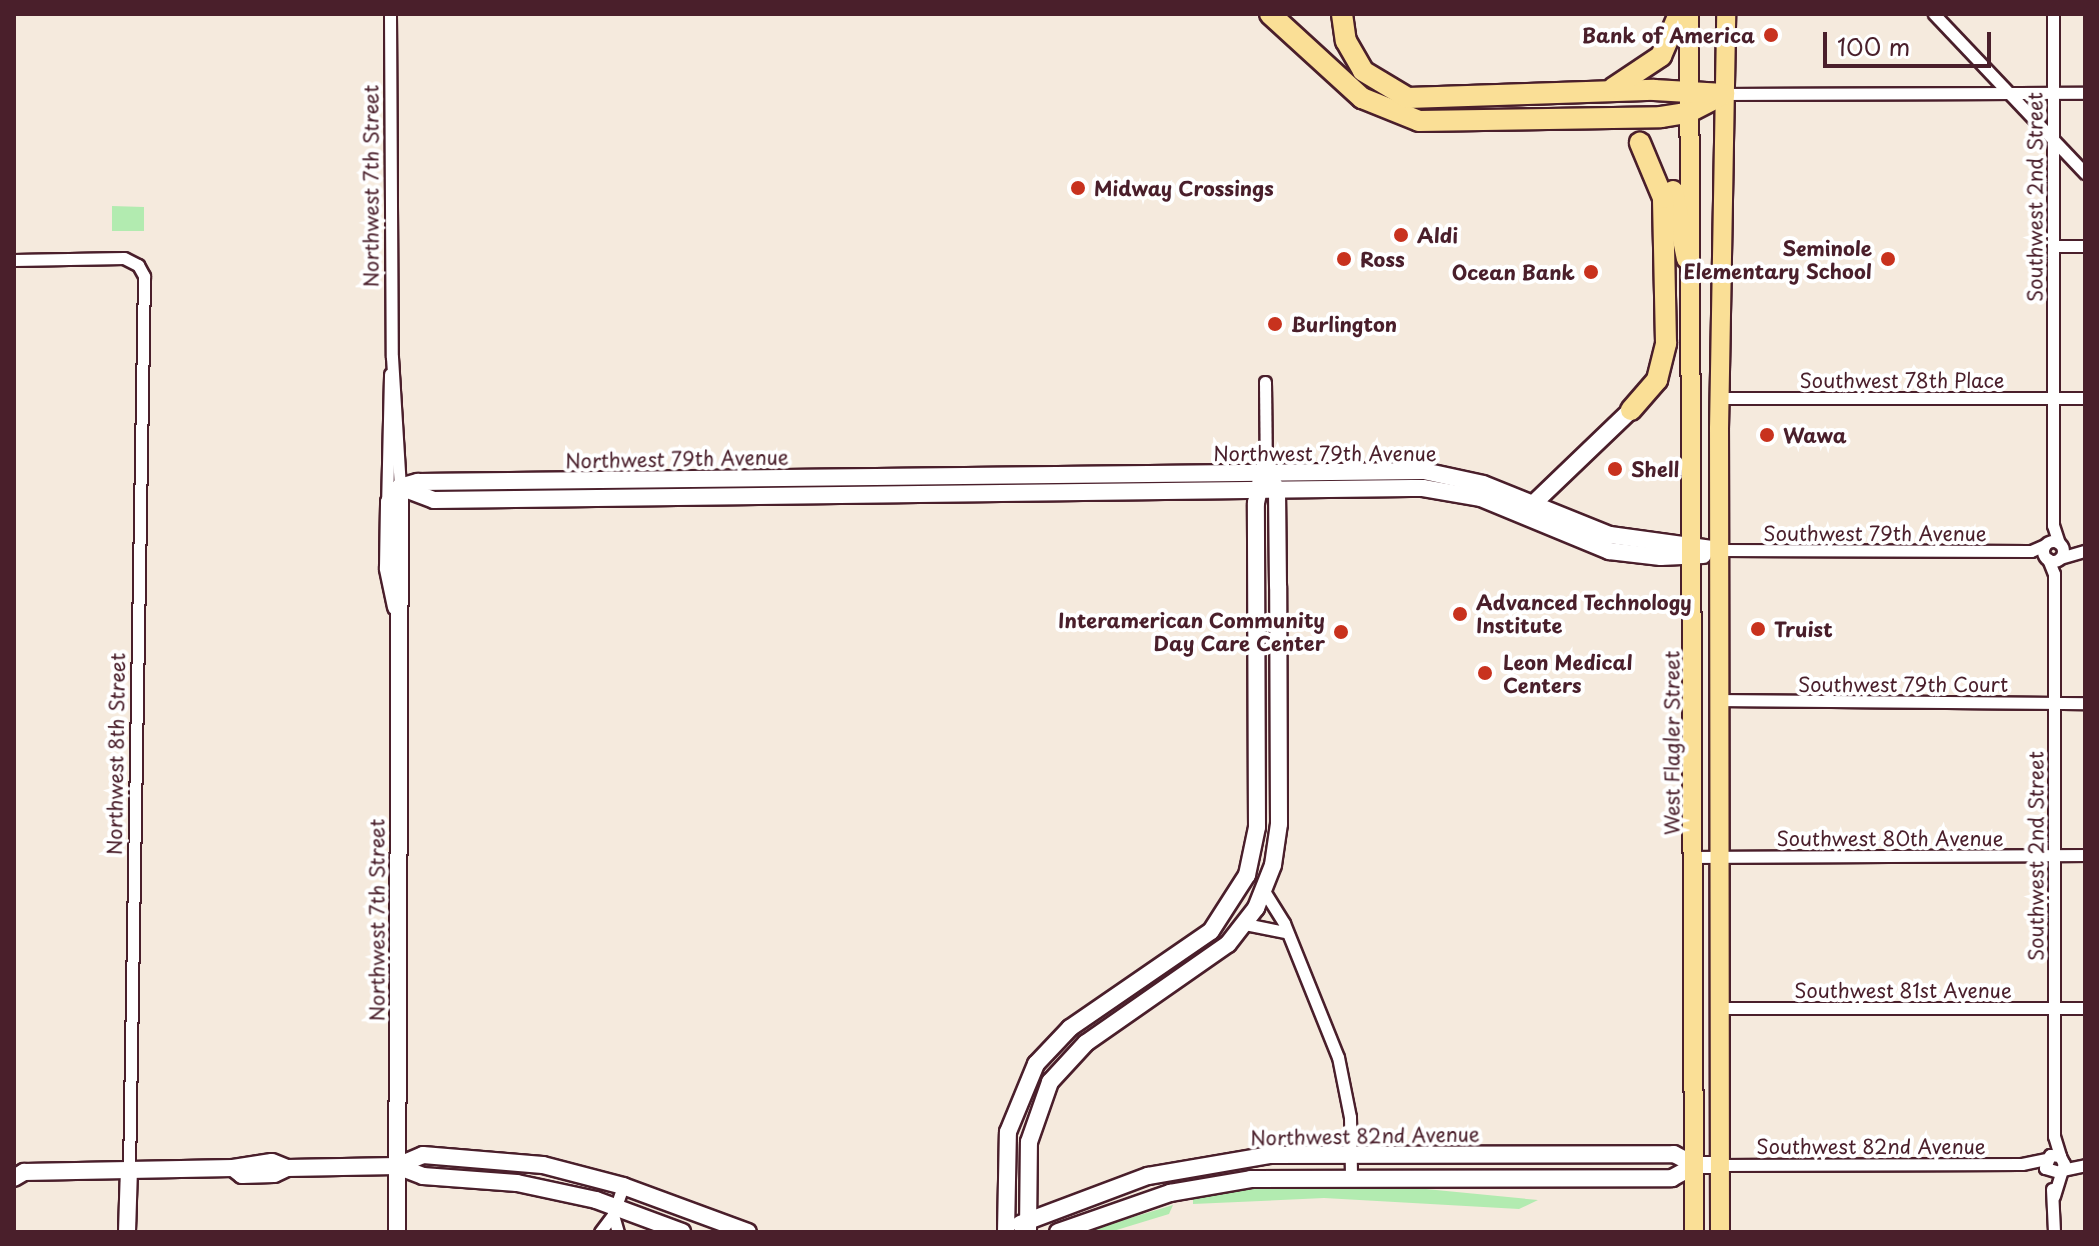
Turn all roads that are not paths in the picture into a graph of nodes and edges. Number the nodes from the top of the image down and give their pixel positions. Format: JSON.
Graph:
{"nodes":[{"id":1,"x":390,"y":14,"type":"edge"},
{"id":2,"x":1270,"y":14,"type":"edge"},
{"id":3,"x":1342,"y":14,"type":"edge"},
{"id":4,"x":1679,"y":14,"type":"edge"},
{"id":5,"x":1689,"y":14,"type":"edge"},
{"id":6,"x":1726,"y":14,"type":"edge"},
{"id":7,"x":1934,"y":14,"type":"edge"},
{"id":8,"x":2053,"y":14,"type":"edge"},
{"id":9,"x":1687,"y":91,"type":"junction"},
{"id":10,"x":1606,"y":92,"type":"junction"},
{"id":11,"x":2007,"y":93,"type":"junction"},
{"id":12,"x":2053,"y":93,"type":"junction"},
{"id":13,"x":2085,"y":93,"type":"edge"},
{"id":14,"x":1724,"y":94,"type":"junction"},
{"id":15,"x":1687,"y":113,"type":"junction"},
{"id":16,"x":1581,"y":118,"type":"junction"},
{"id":17,"x":2053,"y":140,"type":"junction"},
{"id":18,"x":1640,"y":143,"type":"junction"},
{"id":19,"x":2085,"y":173,"type":"edge"},
{"id":20,"x":2053,"y":246,"type":"junction"},
{"id":21,"x":2085,"y":246,"type":"edge"},
{"id":22,"x":1687,"y":259,"type":"junction"},
{"id":23,"x":14,"y":260,"type":"edge"},
{"id":24,"x":392,"y":357,"type":"junction"},
{"id":25,"x":1265,"y":382,"type":"dead end"},
{"id":26,"x":1720,"y":398,"type":"junction"},
{"id":27,"x":2053,"y":398,"type":"junction"},
{"id":28,"x":2085,"y":398,"type":"edge"},
{"id":29,"x":1631,"y":410,"type":"joint"},
{"id":30,"x":1266,"y":472,"type":"junction"},
{"id":31,"x":868,"y":477,"type":"junction"},
{"id":32,"x":400,"y":487,"type":"junction"},
{"id":33,"x":1256,"y":490,"type":"junction"},
{"id":34,"x":1277,"y":490,"type":"junction"},
{"id":35,"x":865,"y":495,"type":"junction"},
{"id":36,"x":434,"y":500,"type":"junction"},
{"id":37,"x":1533,"y":504,"type":"junction"},
{"id":38,"x":387,"y":509,"type":"junction"},
{"id":39,"x":1550,"y":520,"type":"junction"},
{"id":40,"x":394,"y":531,"type":"junction"},
{"id":41,"x":1719,"y":550,"type":"junction"},
{"id":42,"x":1693,"y":551,"type":"junction"},
{"id":43,"x":2053,"y":551,"type":"junction"},
{"id":44,"x":2082,"y":551,"type":"edge"},
{"id":45,"x":396,"y":607,"type":"junction"},
{"id":46,"x":1720,"y":700,"type":"junction"},
{"id":47,"x":2054,"y":703,"type":"junction"},
{"id":48,"x":2085,"y":703,"type":"edge"},
{"id":49,"x":2054,"y":855,"type":"junction"},
{"id":50,"x":2085,"y":855,"type":"edge"},
{"id":51,"x":1720,"y":856,"type":"junction"},
{"id":52,"x":1694,"y":857,"type":"junction"},
{"id":53,"x":1264,"y":891,"type":"junction"},
{"id":54,"x":1245,"y":924,"type":"junction"},
{"id":55,"x":1285,"y":932,"type":"junction"},
{"id":56,"x":1721,"y":1008,"type":"junction"},
{"id":57,"x":2054,"y":1008,"type":"junction"},
{"id":58,"x":2085,"y":1008,"type":"edge"},
{"id":59,"x":1351,"y":1154,"type":"junction"},
{"id":60,"x":2054,"y":1164,"type":"junction"},
{"id":61,"x":1695,"y":1165,"type":"junction"},
{"id":62,"x":1720,"y":1165,"type":"junction"},
{"id":63,"x":2085,"y":1165,"type":"edge"},
{"id":64,"x":397,"y":1166,"type":"junction"},
{"id":65,"x":129,"y":1170,"type":"junction"},
{"id":66,"x":17,"y":1172,"type":"edge"},
{"id":67,"x":1351,"y":1176,"type":"junction"},
{"id":68,"x":1027,"y":1177,"type":"junction"},
{"id":69,"x":623,"y":1186,"type":"junction"},
{"id":70,"x":1064,"y":1206,"type":"junction"},
{"id":71,"x":615,"y":1211,"type":"junction"},
{"id":72,"x":1028,"y":1227,"type":"edge"},
{"id":73,"x":1003,"y":1231,"type":"edge"},
{"id":74,"x":127,"y":1232,"type":"edge"},
{"id":75,"x":397,"y":1232,"type":"edge"},
{"id":76,"x":600,"y":1232,"type":"edge"},
{"id":77,"x":618,"y":1232,"type":"edge"},
{"id":78,"x":682,"y":1232,"type":"edge"},
{"id":79,"x":748,"y":1232,"type":"edge"},
{"id":80,"x":1058,"y":1232,"type":"edge"},
{"id":81,"x":1694,"y":1232,"type":"edge"},
{"id":82,"x":1720,"y":1232,"type":"edge"},
{"id":83,"x":2054,"y":1232,"type":"edge"}],
"edges":[{"from":1,"to":24,"type":"street","name":"Northwest 7th Street"},
{"from":2,"to":16,"type":"highway"},
{"from":3,"to":10,"type":"highway"},
{"from":4,"to":10,"type":"highway"},
{"from":5,"to":9,"type":"main road","name":"West Flagler Street"},
{"from":6,"to":14,"type":"main road"},
{"from":7,"to":11,"type":"street"},
{"from":8,"to":12,"type":"street","name":"Southwest 2nd Street"},
{"from":9,"to":10,"type":"highway"},
{"from":9,"to":14,"type":"highway"},
{"from":9,"to":15,"type":"main road","name":"West Flagler Street"},
{"from":11,"to":12,"type":"street"},
{"from":11,"to":14,"type":"street"},
{"from":11,"to":17,"type":"street"},
{"from":12,"to":13,"type":"street"},
{"from":12,"to":17,"type":"street","name":"Southwest 2nd Street"},
{"from":14,"to":15,"type":"highway"},
{"from":14,"to":26,"type":"main road"},
{"from":15,"to":16,"type":"highway"},
{"from":15,"to":22,"type":"main road","name":"West Flagler Street"},
{"from":16,"to":18,"type":"highway"},
{"from":17,"to":19,"type":"street"},
{"from":17,"to":20,"type":"street","name":"Southwest 2nd Street"},
{"from":18,"to":22,"type":"highway"},
{"from":18,"to":29,"type":"highway"},
{"from":20,"to":21,"type":"street"},
{"from":20,"to":27,"type":"street","name":"Southwest 2nd Street"},
{"from":22,"to":42,"type":"main road","name":"West Flagler Street"},
{"from":23,"to":65,"type":"street","name":"Northwest 8th Street"},
{"from":24,"to":32,"type":"street","name":"Northwest 7th Street"},
{"from":24,"to":38,"type":"street","name":"Northwest 7th Street"},
{"from":25,"to":30,"type":"street"},
{"from":26,"to":27,"type":"street","name":"Southwest 78th Place"},
{"from":26,"to":41,"type":"main road"},
{"from":27,"to":28,"type":"street","name":"Southwest 78th Place"},
{"from":27,"to":43,"type":"street","name":"Southwest 2nd Street"},
{"from":29,"to":37,"type":"street"},
{"from":30,"to":31,"type":"street","name":"Northwest 79th Avenue"},
{"from":30,"to":33,"type":"street"},
{"from":30,"to":34,"type":"street"},
{"from":30,"to":37,"type":"street","name":"Northwest 79th Avenue"},
{"from":31,"to":32,"type":"street","name":"Northwest 79th Avenue"},
{"from":31,"to":35,"type":"street"},
{"from":32,"to":36,"type":"street","name":"Northwest 79th Avenue"},
{"from":32,"to":38,"type":"street"},
{"from":32,"to":40,"type":"street","name":"Northwest 7th Street"},
{"from":33,"to":34,"type":"street","name":"Northwest 79th Avenue"},
{"from":33,"to":35,"type":"street","name":"Northwest 79th Avenue"},
{"from":33,"to":73,"type":"street"},
{"from":34,"to":39,"type":"street","name":"Northwest 79th Avenue"},
{"from":34,"to":53,"type":"street"},
{"from":35,"to":36,"type":"street","name":"Northwest 79th Avenue"},
{"from":36,"to":40,"type":"street"},
{"from":37,"to":39,"type":"street","name":"Northwest 79th Avenue"},
{"from":38,"to":40,"type":"street","name":"Northwest 7th Street"},
{"from":39,"to":42,"type":"street","name":"Northwest 79th Avenue"},
{"from":40,"to":45,"type":"street","name":"Northwest 7th Street"},
{"from":40,"to":45,"type":"street","name":"Northwest 7th Street"},
{"from":41,"to":42,"type":"street","name":"Northwest 79th Avenue"},
{"from":41,"to":43,"type":"street","name":"Southwest 79th Avenue"},
{"from":41,"to":46,"type":"main road"},
{"from":42,"to":52,"type":"main road","name":"West Flagler Street"},
{"from":43,"to":44,"type":"street","name":"Southwest 79th Avenue"},
{"from":43,"to":47,"type":"street","name":"Southwest 2nd Street"},
{"from":45,"to":64,"type":"street","name":"Northwest 7th Street"},
{"from":46,"to":47,"type":"street","name":"Southwest 79th Court"},
{"from":46,"to":51,"type":"main road"},
{"from":47,"to":48,"type":"street","name":"Southwest 79th Court"},
{"from":47,"to":49,"type":"street","name":"Southwest 2nd Street"},
{"from":49,"to":50,"type":"street","name":"Southwest 80th Avenue"},
{"from":49,"to":51,"type":"street","name":"Southwest 80th Avenue"},
{"from":49,"to":57,"type":"street","name":"Southwest 2nd Street"},
{"from":51,"to":52,"type":"street","name":"Southwest 80th Avenue"},
{"from":51,"to":56,"type":"main road"},
{"from":52,"to":61,"type":"main road","name":"West Flagler Street"},
{"from":53,"to":54,"type":"street"},
{"from":53,"to":55,"type":"street"},
{"from":54,"to":55,"type":"street"},
{"from":54,"to":68,"type":"street"},
{"from":55,"to":59,"type":"street"},
{"from":56,"to":57,"type":"street","name":"Southwest 81st Avenue"},
{"from":56,"to":62,"type":"main road"},
{"from":57,"to":58,"type":"street","name":"Southwest 81st Avenue"},
{"from":57,"to":60,"type":"street","name":"Southwest 2nd Street"},
{"from":59,"to":61,"type":"street","name":"Northwest 82nd Avenue"},
{"from":59,"to":67,"type":"street"},
{"from":59,"to":70,"type":"street","name":"Northwest 82nd Avenue"},
{"from":60,"to":62,"type":"street","name":"Southwest 82nd Avenue"},
{"from":60,"to":63,"type":"street","name":"Southwest 82nd Avenue"},
{"from":60,"to":83,"type":"street","name":"Southwest 2nd Street"},
{"from":61,"to":62,"type":"street","name":"Northwest 82nd Avenue"},
{"from":61,"to":67,"type":"street","name":"Northwest 82nd Avenue"},
{"from":61,"to":81,"type":"main road","name":"West Flagler Street"},
{"from":62,"to":82,"type":"main road"},
{"from":64,"to":65,"type":"street"},
{"from":64,"to":69,"type":"street"},
{"from":64,"to":71,"type":"street"},
{"from":64,"to":75,"type":"street","name":"Northwest 7th Street"},
{"from":65,"to":66,"type":"street"},
{"from":65,"to":74,"type":"street","name":"Northwest 8th Street"},
{"from":67,"to":80,"type":"street","name":"Northwest 82nd Avenue"},
{"from":68,"to":70,"type":"street"},
{"from":68,"to":72,"type":"street"},
{"from":69,"to":71,"type":"street"},
{"from":69,"to":79,"type":"street"},
{"from":70,"to":72,"type":"street","name":"Northwest 82nd Avenue"},
{"from":71,"to":76,"type":"street"},
{"from":71,"to":77,"type":"street"},
{"from":71,"to":78,"type":"street"},
{"from":72,"to":73,"type":"street","name":"Northwest 82nd Avenue"}]}
